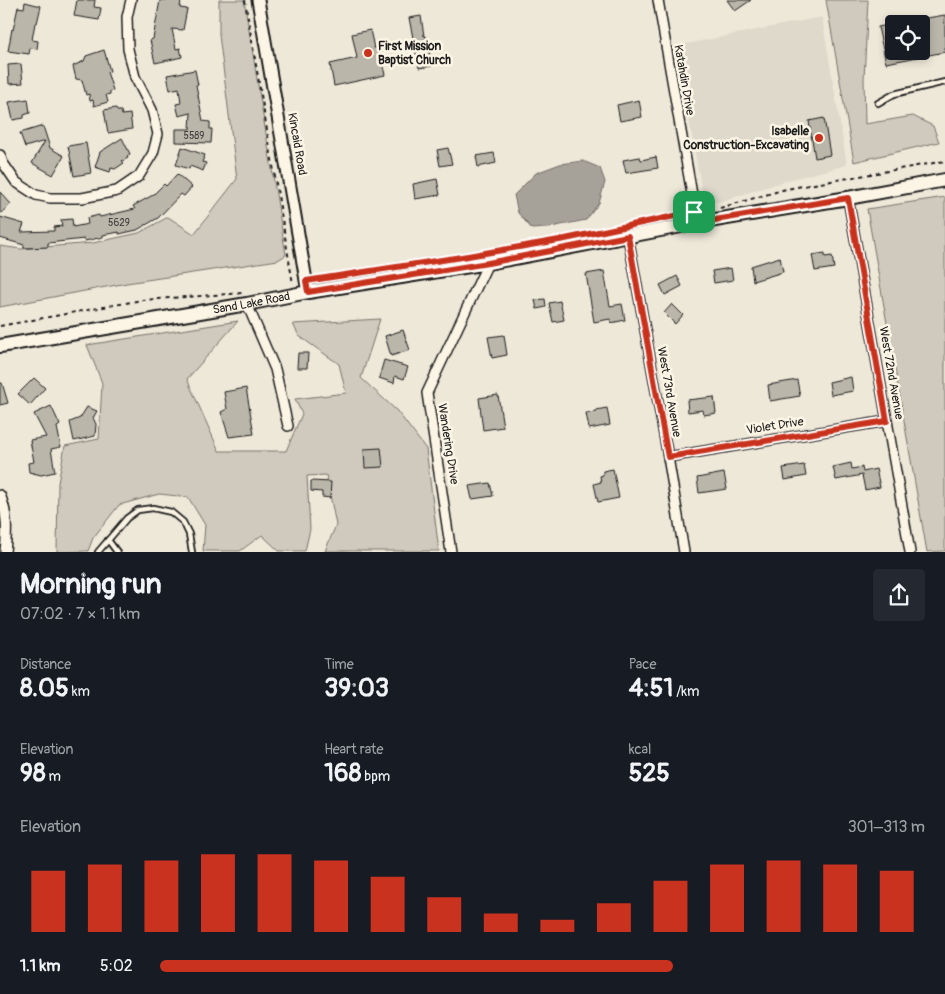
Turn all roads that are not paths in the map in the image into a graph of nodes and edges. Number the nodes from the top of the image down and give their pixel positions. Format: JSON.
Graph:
{"nodes":[{"id":1,"x":131,"y":0,"type":"edge"},
{"id":2,"x":258,"y":0,"type":"edge"},
{"id":3,"x":658,"y":0,"type":"edge"},
{"id":4,"x":945,"y":82,"type":"edge"},
{"id":5,"x":878,"y":103,"type":"dead end"},
{"id":6,"x":0,"y":156,"type":"edge"},
{"id":7,"x":945,"y":180,"type":"edge"},
{"id":8,"x":848,"y":198,"type":"junction"},
{"id":9,"x":697,"y":223,"type":"junction"},
{"id":10,"x":628,"y":236,"type":"junction"},
{"id":11,"x":488,"y":263,"type":"junction"},
{"id":12,"x":307,"y":286,"type":"junction"},
{"id":13,"x":246,"y":298,"type":"junction"},
{"id":14,"x":0,"y":346,"type":"edge"},
{"id":15,"x":887,"y":421,"type":"junction"},
{"id":16,"x":288,"y":426,"type":"dead end"},
{"id":17,"x":668,"y":457,"type":"junction"},
{"id":18,"x":0,"y":495,"type":"edge"},
{"id":19,"x":108,"y":540,"type":"junction"},
{"id":20,"x":5,"y":552,"type":"edge"},
{"id":21,"x":98,"y":552,"type":"edge"},
{"id":22,"x":117,"y":552,"type":"edge"},
{"id":23,"x":192,"y":552,"type":"edge"},
{"id":24,"x":452,"y":552,"type":"edge"},
{"id":25,"x":684,"y":552,"type":"edge"},
{"id":26,"x":910,"y":552,"type":"edge"}],
"edges":[{"from":1,"to":6,"type":"street"},
{"from":2,"to":12,"type":"street","name":"Kincaid Road"},
{"from":3,"to":9,"type":"street","name":"Katahdin Drive"},
{"from":4,"to":5,"type":"lane"},
{"from":7,"to":8,"type":"main road","name":"Sand Lake Road"},
{"from":8,"to":9,"type":"main road","name":"Sand Lake Road"},
{"from":8,"to":15,"type":"street","name":"West 72nd Avenue"},
{"from":9,"to":10,"type":"main road","name":"Sand Lake Road"},
{"from":10,"to":11,"type":"main road","name":"Sand Lake Road"},
{"from":10,"to":17,"type":"street","name":"West 73rd Avenue"},
{"from":11,"to":12,"type":"main road","name":"Sand Lake Road"},
{"from":11,"to":24,"type":"street","name":"Wandering Drive"},
{"from":12,"to":13,"type":"main road","name":"Sand Lake Road"},
{"from":13,"to":14,"type":"main road","name":"Sand Lake Road"},
{"from":13,"to":16,"type":"street"},
{"from":15,"to":17,"type":"street","name":"Violet Drive"},
{"from":15,"to":26,"type":"street","name":"West 72nd Avenue"},
{"from":17,"to":25,"type":"street","name":"West 73rd Avenue"},
{"from":18,"to":20,"type":"street"},
{"from":19,"to":21,"type":"lane"},
{"from":19,"to":22,"type":"lane"},
{"from":19,"to":23,"type":"lane"}]}
